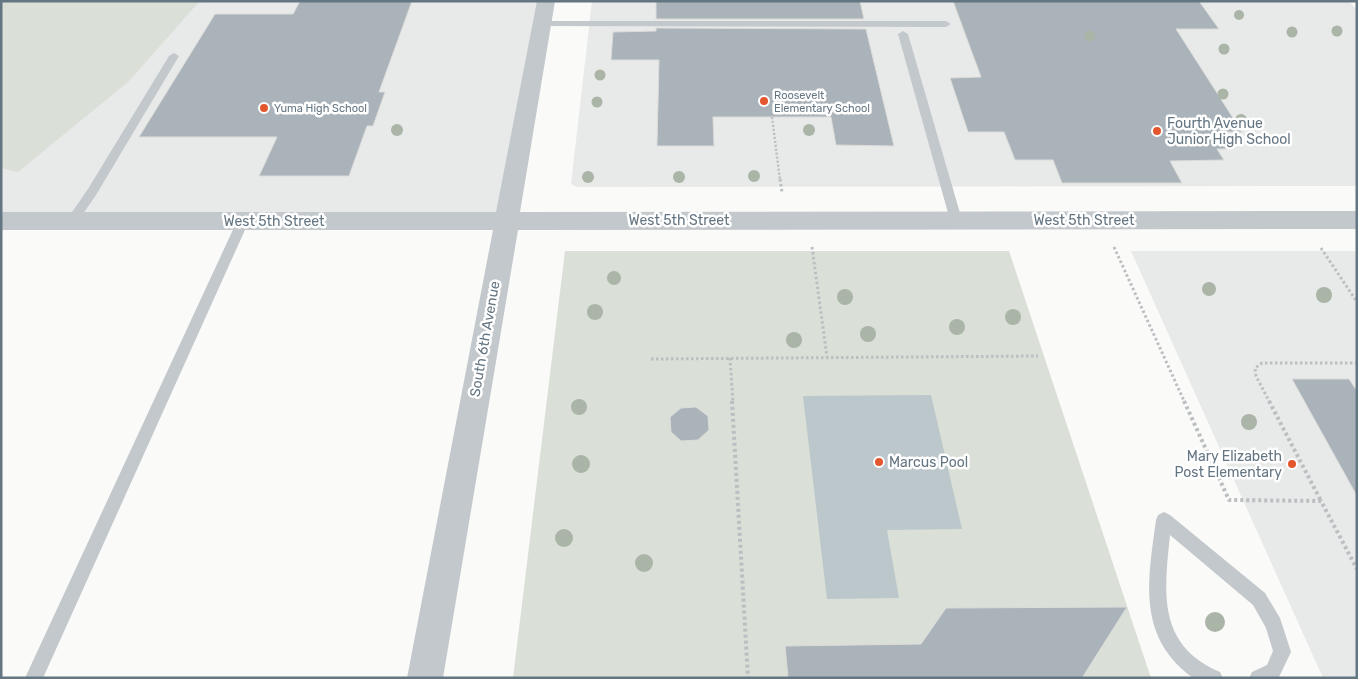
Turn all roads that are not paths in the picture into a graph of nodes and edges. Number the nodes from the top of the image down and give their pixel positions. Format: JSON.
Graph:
{"nodes":[{"id":1,"x":544,"y":13,"type":"edge"},
{"id":2,"x":946,"y":24,"type":"dead end"},
{"id":3,"x":903,"y":34,"type":"dead end"},
{"id":4,"x":174,"y":56,"type":"dead end"},
{"id":5,"x":507,"y":220,"type":"junction"},
{"id":6,"x":956,"y":220,"type":"junction"},
{"id":7,"x":1357,"y":220,"type":"edge"},
{"id":8,"x":1,"y":221,"type":"edge"},
{"id":9,"x":72,"y":221,"type":"junction"},
{"id":10,"x":243,"y":221,"type":"junction"},
{"id":11,"x":34,"y":678,"type":"edge"},
{"id":12,"x":425,"y":678,"type":"edge"},
{"id":13,"x":1214,"y":678,"type":"edge"},
{"id":14,"x":1258,"y":678,"type":"edge"}],
"edges":[{"from":1,"to":2,"type":"lane"},
{"from":1,"to":5,"type":"street","name":"South 6th Avenue"},
{"from":3,"to":6,"type":"lane"},
{"from":4,"to":9,"type":"lane"},
{"from":5,"to":6,"type":"street","name":"West 5th Street"},
{"from":5,"to":10,"type":"street","name":"West 5th Street"},
{"from":5,"to":12,"type":"street","name":"South 6th Avenue"},
{"from":6,"to":7,"type":"street","name":"West 5th Street"},
{"from":8,"to":9,"type":"street","name":"West 5th Street"},
{"from":9,"to":10,"type":"street","name":"West 5th Street"},
{"from":10,"to":11,"type":"lane"},
{"from":13,"to":14,"type":"lane"}]}
